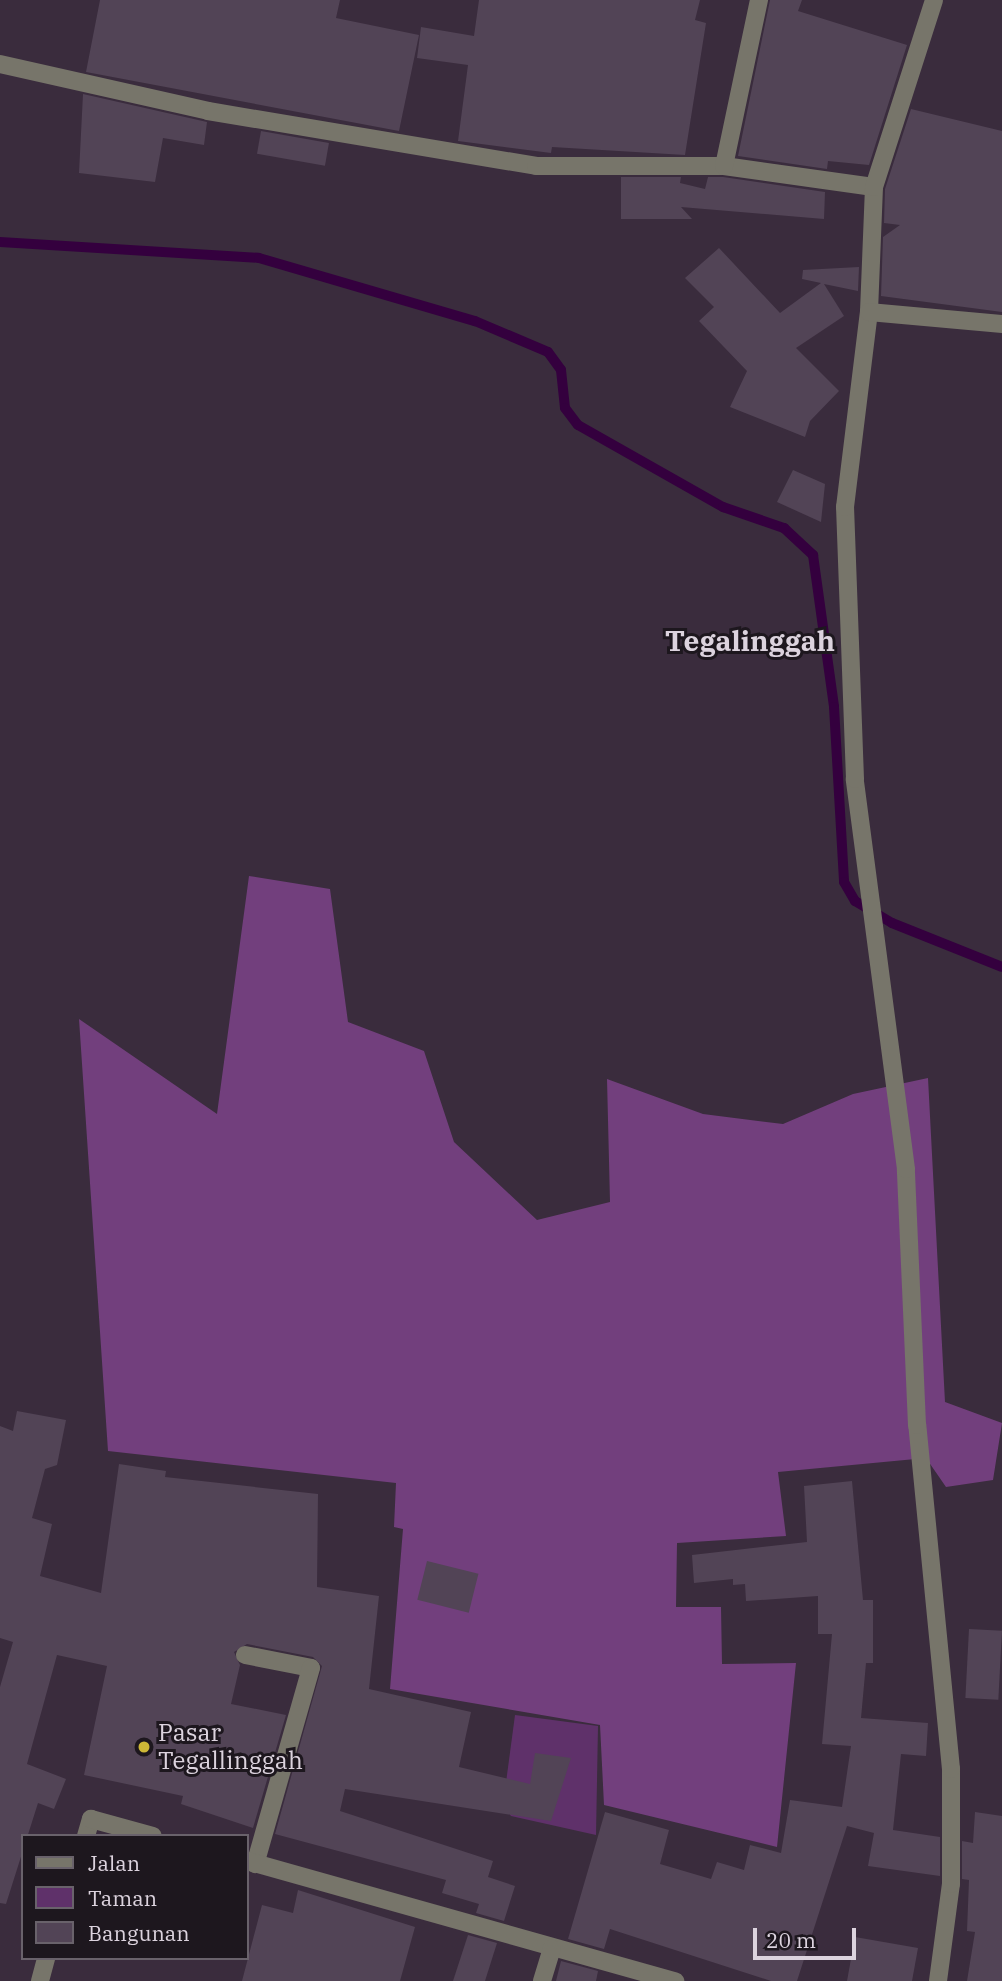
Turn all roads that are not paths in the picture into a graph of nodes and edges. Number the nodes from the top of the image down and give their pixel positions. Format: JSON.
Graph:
{"nodes":[{"id":1,"x":759,"y":0,"type":"edge"},
{"id":2,"x":934,"y":0,"type":"edge"},
{"id":3,"x":0,"y":64,"type":"edge"},
{"id":4,"x":724,"y":166,"type":"junction"},
{"id":5,"x":874,"y":187,"type":"junction"},
{"id":6,"x":869,"y":312,"type":"junction"},
{"id":7,"x":1002,"y":324,"type":"edge"},
{"id":8,"x":245,"y":1655,"type":"dead end"},
{"id":9,"x":87,"y":1834,"type":"edge"},
{"id":10,"x":146,"y":1834,"type":"edge"},
{"id":11,"x":251,"y":1863,"type":"edge"},
{"id":12,"x":552,"y":1949,"type":"junction"},
{"id":13,"x":45,"y":1960,"type":"edge"},
{"id":14,"x":40,"y":1981,"type":"edge"},
{"id":15,"x":542,"y":1981,"type":"edge"},
{"id":16,"x":676,"y":1981,"type":"edge"},
{"id":17,"x":938,"y":1981,"type":"edge"}],
"edges":[{"from":1,"to":4,"type":"street"},
{"from":2,"to":5,"type":"street"},
{"from":3,"to":4,"type":"street"},
{"from":4,"to":5,"type":"street"},
{"from":5,"to":6,"type":"street"},
{"from":6,"to":7,"type":"street"},
{"from":6,"to":17,"type":"street"},
{"from":8,"to":11,"type":"street"},
{"from":9,"to":10,"type":"street"},
{"from":11,"to":12,"type":"street"},
{"from":12,"to":15,"type":"street"},
{"from":12,"to":16,"type":"street"},
{"from":13,"to":14,"type":"street"}]}
